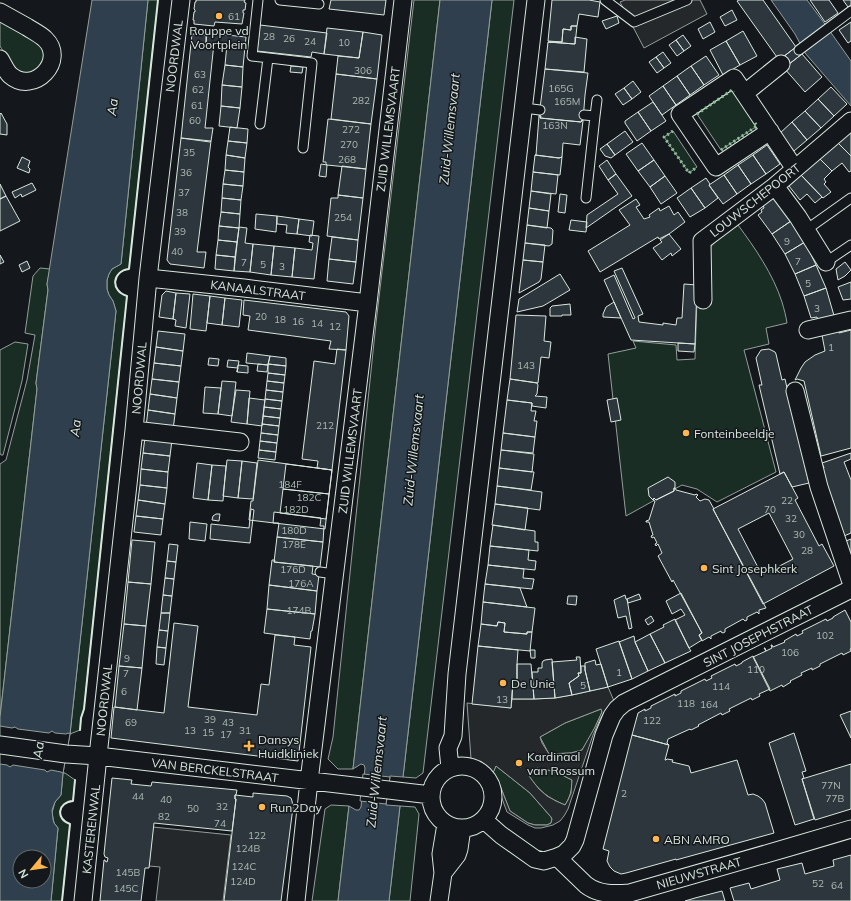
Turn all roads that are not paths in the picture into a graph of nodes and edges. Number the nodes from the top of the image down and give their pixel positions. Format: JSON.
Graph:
{"nodes":[{"id":1,"x":181,"y":0,"type":"edge"},
{"id":2,"x":258,"y":0,"type":"edge"},
{"id":3,"x":280,"y":0,"type":"edge"},
{"id":4,"x":403,"y":0,"type":"edge"},
{"id":5,"x":536,"y":0,"type":"edge"},
{"id":6,"x":605,"y":0,"type":"edge"},
{"id":7,"x":687,"y":0,"type":"edge"},
{"id":8,"x":319,"y":4,"type":"dead end"},
{"id":9,"x":851,"y":11,"type":"edge"},
{"id":10,"x":0,"y":12,"type":"edge"},
{"id":11,"x":799,"y":50,"type":"dead end"},
{"id":12,"x":268,"y":58,"type":"junction"},
{"id":13,"x":0,"y":59,"type":"edge"},
{"id":14,"x":781,"y":64,"type":"dead end"},
{"id":15,"x":745,"y":93,"type":"junction"},
{"id":16,"x":597,"y":100,"type":"dead end"},
{"id":17,"x":584,"y":115,"type":"dead end"},
{"id":18,"x":595,"y":116,"type":"junction"},
{"id":19,"x":851,"y":121,"type":"edge"},
{"id":20,"x":260,"y":124,"type":"dead end"},
{"id":21,"x":770,"y":131,"type":"junction"},
{"id":22,"x":303,"y":148,"type":"dead end"},
{"id":23,"x":795,"y":169,"type":"junction"},
{"id":24,"x":775,"y":186,"type":"junction"},
{"id":25,"x":586,"y":198,"type":"dead end"},
{"id":26,"x":851,"y":198,"type":"edge"},
{"id":27,"x":806,"y":230,"type":"junction"},
{"id":28,"x":851,"y":245,"type":"edge"},
{"id":29,"x":826,"y":262,"type":"joint"},
{"id":30,"x":148,"y":278,"type":"junction"},
{"id":31,"x":704,"y":300,"type":"dead end"},
{"id":32,"x":368,"y":303,"type":"junction"},
{"id":33,"x":851,"y":320,"type":"edge"},
{"id":34,"x":808,"y":330,"type":"dead end"},
{"id":35,"x":795,"y":391,"type":"dead end"},
{"id":36,"x":134,"y":430,"type":"junction"},
{"id":37,"x":240,"y":442,"type":"dead end"},
{"id":38,"x":851,"y":582,"type":"edge"},
{"id":39,"x":851,"y":589,"type":"edge"},
{"id":40,"x":0,"y":745,"type":"edge"},
{"id":41,"x":98,"y":756,"type":"junction"},
{"id":42,"x":456,"y":767,"type":"junction"},
{"id":43,"x":309,"y":781,"type":"junction"},
{"id":44,"x":431,"y":795,"type":"junction"},
{"id":45,"x":484,"y":820,"type":"junction"},
{"id":46,"x":446,"y":824,"type":"junction"},
{"id":47,"x":462,"y":828,"type":"junction"},
{"id":48,"x":851,"y":829,"type":"edge"},
{"id":49,"x":557,"y":857,"type":"junction"},
{"id":50,"x":443,"y":873,"type":"junction"},
{"id":51,"x":615,"y":897,"type":"edge"},
{"id":52,"x":83,"y":901,"type":"edge"},
{"id":53,"x":296,"y":901,"type":"edge"},
{"id":54,"x":439,"y":901,"type":"edge"}],
"edges":[{"from":1,"to":30,"type":"street","name":"NOORDWAL"},
{"from":2,"to":12,"type":"lane"},
{"from":3,"to":8,"type":"lane"},
{"from":4,"to":32,"type":"street","name":"ZUID WILLEMSVAART"},
{"from":5,"to":42,"type":"street"},
{"from":6,"to":7,"type":"lane"},
{"from":9,"to":11,"type":"lane"},
{"from":10,"to":13,"type":"street"},
{"from":12,"to":20,"type":"lane"},
{"from":12,"to":22,"type":"lane"},
{"from":14,"to":15,"type":"street"},
{"from":15,"to":21,"type":"street"},
{"from":15,"to":21,"type":"street"},
{"from":16,"to":18,"type":"lane"},
{"from":17,"to":18,"type":"lane"},
{"from":18,"to":25,"type":"lane"},
{"from":19,"to":23,"type":"street","name":"LOUWSCHEPOORT"},
{"from":21,"to":23,"type":"street"},
{"from":23,"to":24,"type":"street","name":"LOUWSCHEPOORT"},
{"from":24,"to":27,"type":"street"},
{"from":24,"to":31,"type":"street","name":"LOUWSCHEPOORT"},
{"from":26,"to":27,"type":"lane"},
{"from":27,"to":29,"type":"street"},
{"from":28,"to":29,"type":"lane"},
{"from":30,"to":32,"type":"street","name":"KANAALSTRAAT"},
{"from":30,"to":36,"type":"street","name":"NOORDWAL"},
{"from":32,"to":43,"type":"street","name":"ZUID WILLEMSVAART"},
{"from":33,"to":34,"type":"street"},
{"from":35,"to":38,"type":"street"},
{"from":36,"to":37,"type":"street"},
{"from":36,"to":41,"type":"street","name":"NOORDWAL"},
{"from":39,"to":49,"type":"street","name":"SINT JOSEPHSTRAAT"},
{"from":40,"to":41,"type":"street","name":"VAN BERCKELSTRAAT"},
{"from":41,"to":43,"type":"street","name":"VAN BERCKELSTRAAT"},
{"from":41,"to":52,"type":"street","name":"KASTERENWAL"},
{"from":42,"to":44,"type":"street"},
{"from":42,"to":45,"type":"street"},
{"from":43,"to":44,"type":"street","name":"VAN BERCKELSTRAAT"},
{"from":43,"to":53,"type":"street","name":"ZUID WILLEMSVAART"},
{"from":44,"to":46,"type":"street"},
{"from":45,"to":47,"type":"street"},
{"from":45,"to":49,"type":"street"},
{"from":46,"to":47,"type":"street"},
{"from":46,"to":50,"type":"street"},
{"from":47,"to":50,"type":"street"},
{"from":48,"to":51,"type":"street","name":"NIEUWSTRAAT"},
{"from":49,"to":51,"type":"street","name":"NIEUWSTRAAT"},
{"from":50,"to":54,"type":"street"}]}
